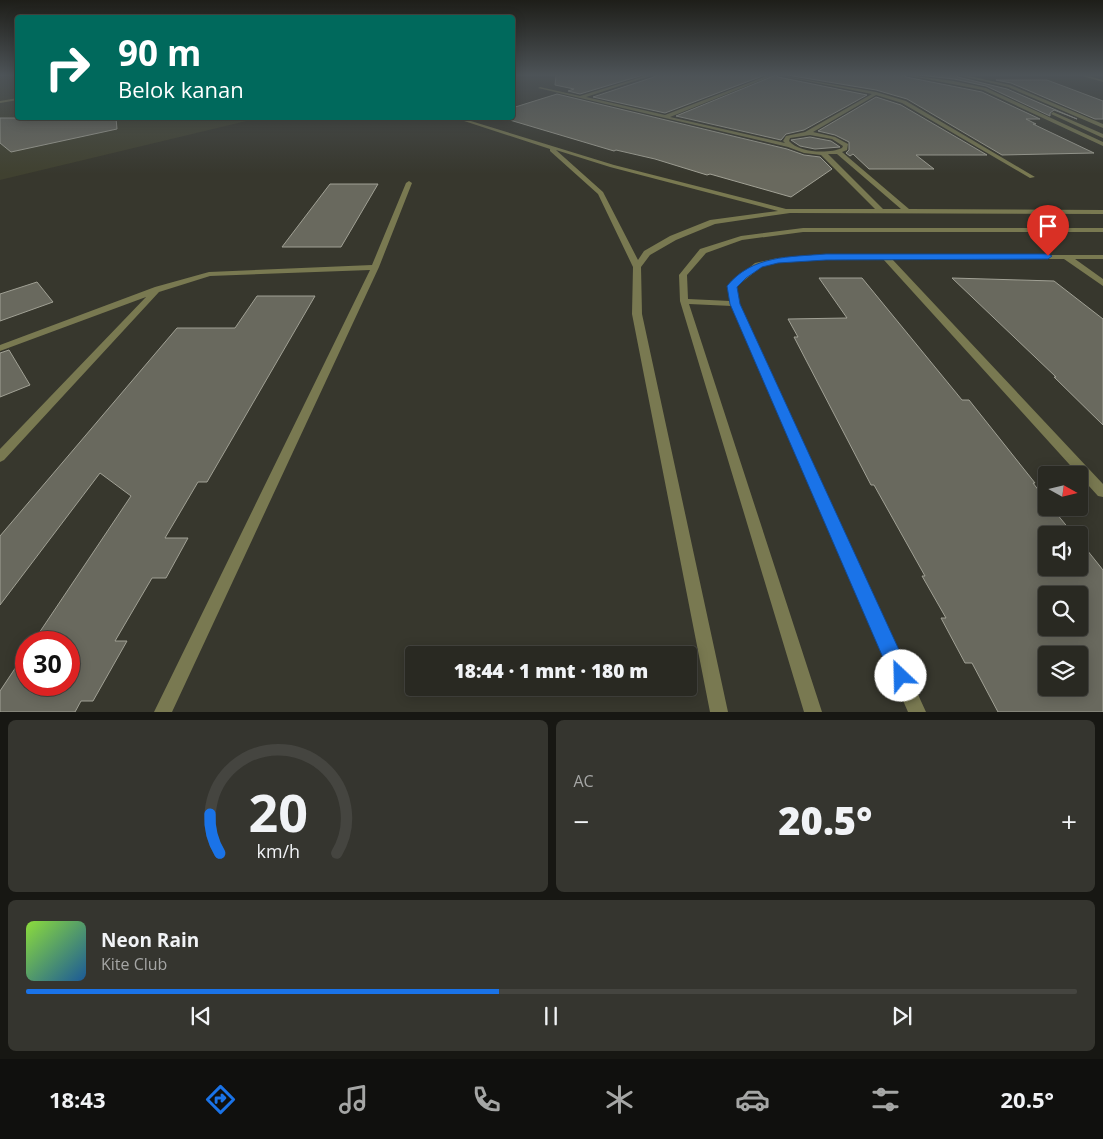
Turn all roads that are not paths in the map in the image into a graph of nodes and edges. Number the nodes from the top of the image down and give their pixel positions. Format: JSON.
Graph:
{"nodes":[{"id":1,"x":629,"y":108,"type":"edge"},
{"id":2,"x":687,"y":108,"type":"edge"},
{"id":3,"x":850,"y":108,"type":"edge"},
{"id":4,"x":915,"y":108,"type":"edge"},
{"id":5,"x":1026,"y":108,"type":"edge"},
{"id":6,"x":1061,"y":108,"type":"edge"},
{"id":7,"x":1050,"y":112,"type":"dead end"},
{"id":8,"x":665,"y":117,"type":"junction"},
{"id":9,"x":463,"y":120,"type":"edge"},
{"id":10,"x":1103,"y":126,"type":"edge"},
{"id":11,"x":806,"y":134,"type":"junction"},
{"id":12,"x":1089,"y":137,"type":"junction"},
{"id":13,"x":1103,"y":137,"type":"edge"},
{"id":14,"x":1103,"y":144,"type":"edge"},
{"id":15,"x":547,"y":146,"type":"junction"},
{"id":16,"x":790,"y":146,"type":"junction"},
{"id":17,"x":838,"y":152,"type":"junction"},
{"id":18,"x":823,"y":153,"type":"junction"},
{"id":19,"x":1032,"y":177,"type":"dead end"},
{"id":20,"x":409,"y":184,"type":"dead end"},
{"id":21,"x":790,"y":212,"type":"junction"},
{"id":22,"x":882,"y":212,"type":"junction"},
{"id":23,"x":908,"y":212,"type":"junction"},
{"id":24,"x":1102,"y":213,"type":"edge"},
{"id":25,"x":1103,"y":230,"type":"edge"},
{"id":26,"x":1066,"y":256,"type":"junction"},
{"id":27,"x":884,"y":257,"type":"junction"},
{"id":28,"x":1103,"y":257,"type":"edge"},
{"id":29,"x":375,"y":267,"type":"junction"},
{"id":30,"x":638,"y":267,"type":"junction"},
{"id":31,"x":1103,"y":283,"type":"edge"},
{"id":32,"x":158,"y":289,"type":"junction"},
{"id":33,"x":684,"y":301,"type":"junction"},
{"id":34,"x":735,"y":304,"type":"junction"},
{"id":35,"x":0,"y":348,"type":"edge"},
{"id":36,"x":0,"y":457,"type":"edge"},
{"id":37,"x":1103,"y":492,"type":"edge"},
{"id":38,"x":163,"y":712,"type":"edge"},
{"id":39,"x":719,"y":712,"type":"edge"},
{"id":40,"x":813,"y":712,"type":"edge"},
{"id":41,"x":917,"y":712,"type":"edge"}],
"edges":[{"from":1,"to":8,"type":"street"},
{"from":2,"to":8,"type":"street"},
{"from":3,"to":11,"type":"street"},
{"from":4,"to":19,"type":"street"},
{"from":5,"to":12,"type":"street"},
{"from":6,"to":10,"type":"street"},
{"from":7,"to":13,"type":"street"},
{"from":8,"to":16,"type":"street"},
{"from":9,"to":15,"type":"street"},
{"from":11,"to":16,"type":"street"},
{"from":11,"to":17,"type":"street"},
{"from":12,"to":13,"type":"street"},
{"from":12,"to":14,"type":"street"},
{"from":15,"to":21,"type":"street"},
{"from":15,"to":30,"type":"street"},
{"from":16,"to":18,"type":"street"},
{"from":17,"to":18,"type":"street"},
{"from":17,"to":23,"type":"street"},
{"from":18,"to":22,"type":"street"},
{"from":20,"to":29,"type":"street"},
{"from":21,"to":22,"type":"street"},
{"from":21,"to":30,"type":"street"},
{"from":22,"to":23,"type":"street"},
{"from":23,"to":24,"type":"street"},
{"from":25,"to":33,"type":"street"},
{"from":26,"to":27,"type":"street"},
{"from":26,"to":28,"type":"street"},
{"from":26,"to":31,"type":"street"},
{"from":27,"to":34,"type":"street"},
{"from":27,"to":37,"type":"street"},
{"from":29,"to":32,"type":"street"},
{"from":29,"to":38,"type":"street"},
{"from":30,"to":39,"type":"street"},
{"from":32,"to":35,"type":"street"},
{"from":32,"to":36,"type":"street"},
{"from":33,"to":34,"type":"street"},
{"from":33,"to":40,"type":"street"},
{"from":34,"to":41,"type":"street"}]}
